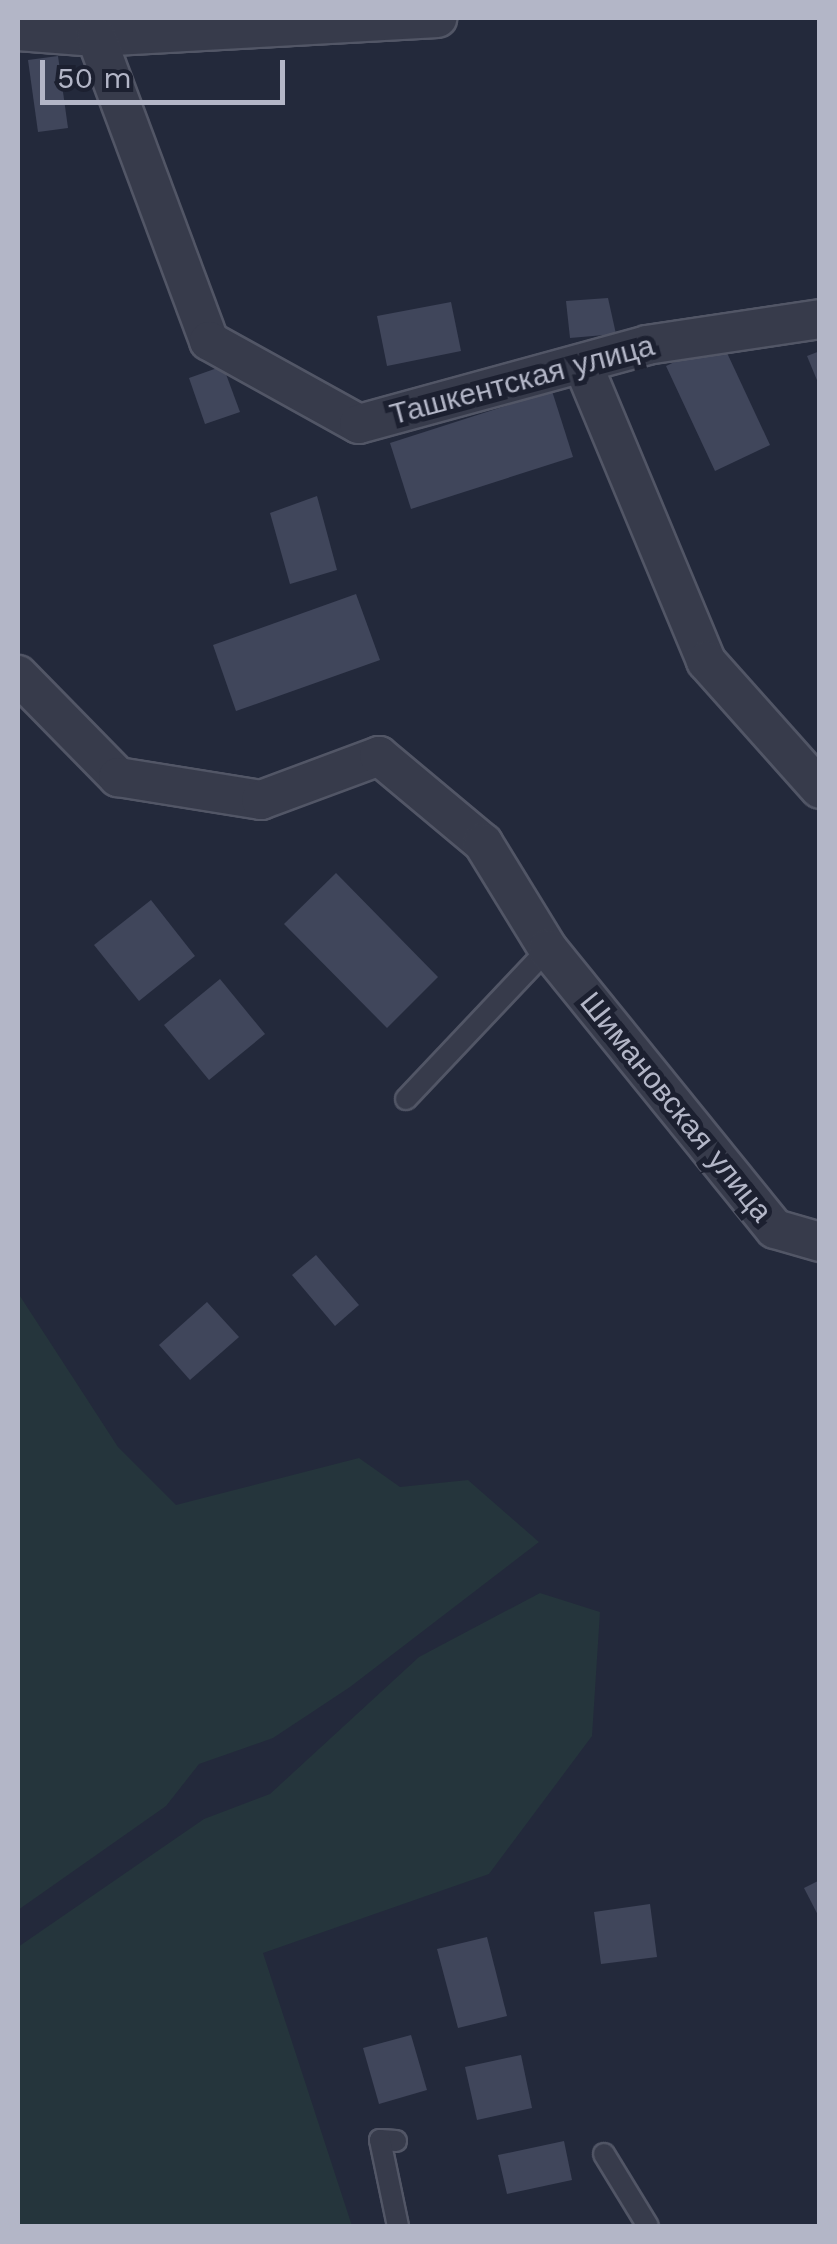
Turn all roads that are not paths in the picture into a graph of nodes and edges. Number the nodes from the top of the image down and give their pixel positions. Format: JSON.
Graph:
{"nodes":[{"id":1,"x":436,"y":18,"type":"edge"},
{"id":2,"x":18,"y":32,"type":"edge"},
{"id":3,"x":96,"y":37,"type":"junction"},
{"id":4,"x":820,"y":319,"type":"edge"},
{"id":5,"x":583,"y":365,"type":"junction"},
{"id":6,"x":18,"y":676,"type":"edge"},
{"id":7,"x":820,"y":789,"type":"edge"},
{"id":8,"x":548,"y":949,"type":"junction"},
{"id":9,"x":406,"y":1099,"type":"dead end"},
{"id":10,"x":820,"y":1242,"type":"edge"},
{"id":11,"x":396,"y":2141,"type":"dead end"},
{"id":12,"x":604,"y":2154,"type":"dead end"},
{"id":13,"x":398,"y":2226,"type":"edge"},
{"id":14,"x":648,"y":2226,"type":"edge"}],
"edges":[{"from":1,"to":3,"type":"street"},
{"from":2,"to":3,"type":"street"},
{"from":3,"to":5,"type":"street","name":"Ташкентская улица"},
{"from":4,"to":5,"type":"street","name":"Ташкентская улица"},
{"from":5,"to":7,"type":"street"},
{"from":6,"to":8,"type":"street","name":"Шимановская улица"},
{"from":8,"to":9,"type":"lane"},
{"from":8,"to":10,"type":"street","name":"Шимановская улица"},
{"from":11,"to":13,"type":"lane"},
{"from":12,"to":14,"type":"lane"}]}
